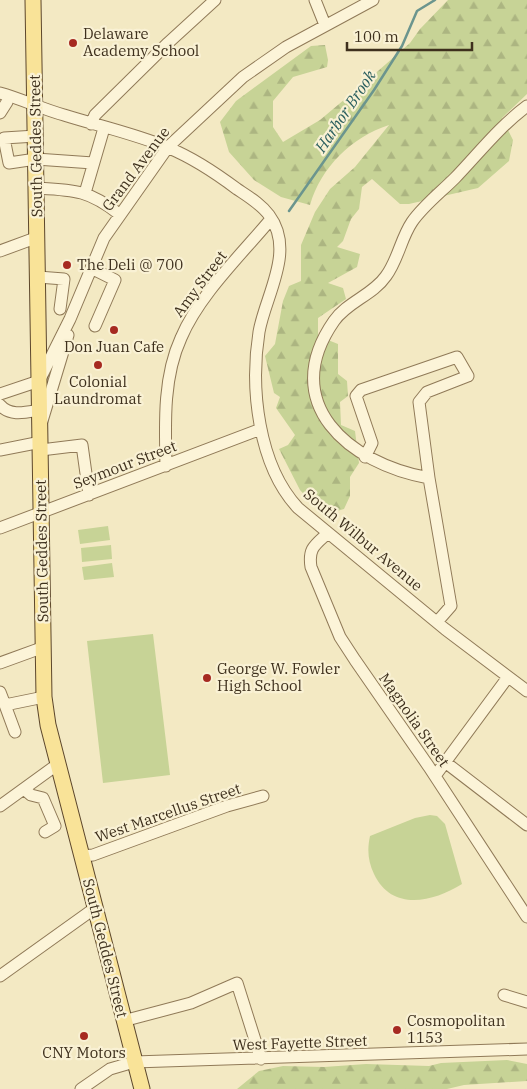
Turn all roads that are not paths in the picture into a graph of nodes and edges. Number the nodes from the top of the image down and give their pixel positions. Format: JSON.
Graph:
{"nodes":[{"id":1,"x":33,"y":0,"type":"edge"},
{"id":2,"x":215,"y":0,"type":"edge"},
{"id":3,"x":315,"y":0,"type":"edge"},
{"id":4,"x":373,"y":0,"type":"edge"},
{"id":5,"x":325,"y":25,"type":"junction"},
{"id":6,"x":2,"y":98,"type":"edge"},
{"id":7,"x":35,"y":106,"type":"junction"},
{"id":8,"x":527,"y":106,"type":"edge"},
{"id":9,"x":0,"y":113,"type":"edge"},
{"id":10,"x":91,"y":124,"type":"junction"},
{"id":11,"x":104,"y":128,"type":"junction"},
{"id":12,"x":36,"y":136,"type":"junction"},
{"id":13,"x":168,"y":147,"type":"junction"},
{"id":14,"x":36,"y":159,"type":"junction"},
{"id":15,"x":94,"y":163,"type":"junction"},
{"id":16,"x":37,"y":188,"type":"junction"},
{"id":17,"x":85,"y":193,"type":"junction"},
{"id":18,"x":120,"y":214,"type":"junction"},
{"id":19,"x":271,"y":219,"type":"junction"},
{"id":20,"x":38,"y":238,"type":"junction"},
{"id":21,"x":0,"y":251,"type":"edge"},
{"id":22,"x":91,"y":268,"type":"junction"},
{"id":23,"x":38,"y":277,"type":"junction"},
{"id":24,"x":60,"y":309,"type":"dead end"},
{"id":25,"x":70,"y":319,"type":"junction"},
{"id":26,"x":95,"y":326,"type":"dead end"},
{"id":27,"x":40,"y":381,"type":"junction"},
{"id":28,"x":0,"y":394,"type":"edge"},
{"id":29,"x":0,"y":405,"type":"edge"},
{"id":30,"x":40,"y":418,"type":"junction"},
{"id":31,"x":261,"y":429,"type":"junction"},
{"id":32,"x":41,"y":446,"type":"junction"},
{"id":33,"x":0,"y":450,"type":"edge"},
{"id":34,"x":365,"y":457,"type":"junction"},
{"id":35,"x":166,"y":466,"type":"junction"},
{"id":36,"x":429,"y":478,"type":"junction"},
{"id":37,"x":89,"y":495,"type":"junction"},
{"id":38,"x":41,"y":513,"type":"junction"},
{"id":39,"x":0,"y":528,"type":"edge"},
{"id":40,"x":328,"y":533,"type":"junction"},
{"id":41,"x":437,"y":622,"type":"junction"},
{"id":42,"x":44,"y":646,"type":"junction"},
{"id":43,"x":0,"y":663,"type":"edge"},
{"id":44,"x":508,"y":677,"type":"junction"},
{"id":45,"x":527,"y":691,"type":"edge"},
{"id":46,"x":0,"y":692,"type":"edge"},
{"id":47,"x":44,"y":697,"type":"junction"},
{"id":48,"x":5,"y":704,"type":"junction"},
{"id":49,"x":15,"y":732,"type":"dead end"},
{"id":50,"x":445,"y":762,"type":"junction"},
{"id":51,"x":58,"y":764,"type":"junction"},
{"id":52,"x":435,"y":776,"type":"junction"},
{"id":53,"x":24,"y":788,"type":"junction"},
{"id":54,"x":263,"y":796,"type":"dead end"},
{"id":55,"x":0,"y":806,"type":"edge"},
{"id":56,"x":72,"y":819,"type":"junction"},
{"id":57,"x":527,"y":825,"type":"edge"},
{"id":58,"x":82,"y":856,"type":"junction"},
{"id":59,"x":96,"y":908,"type":"junction"},
{"id":60,"x":527,"y":918,"type":"edge"},
{"id":61,"x":0,"y":976,"type":"edge"},
{"id":62,"x":504,"y":995,"type":"dead end"},
{"id":63,"x":527,"y":1002,"type":"edge"},
{"id":64,"x":123,"y":1021,"type":"junction"},
{"id":65,"x":527,"y":1049,"type":"edge"},
{"id":66,"x":261,"y":1059,"type":"junction"},
{"id":67,"x":134,"y":1062,"type":"junction"},
{"id":68,"x":86,"y":1088,"type":"edge"},
{"id":69,"x":142,"y":1089,"type":"edge"}],
"edges":[{"from":1,"to":7,"type":"main road","name":"South Geddes Street"},
{"from":2,"to":10,"type":"street"},
{"from":3,"to":5,"type":"street"},
{"from":4,"to":5,"type":"street","name":"Grand Avenue"},
{"from":5,"to":13,"type":"street","name":"Grand Avenue"},
{"from":6,"to":7,"type":"street"},
{"from":6,"to":9,"type":"street"},
{"from":7,"to":10,"type":"street"},
{"from":7,"to":12,"type":"main road","name":"South Geddes Street"},
{"from":8,"to":34,"type":"street"},
{"from":10,"to":11,"type":"street"},
{"from":11,"to":13,"type":"street"},
{"from":11,"to":15,"type":"street"},
{"from":12,"to":14,"type":"main road","name":"South Geddes Street"},
{"from":12,"to":14,"type":"street"},
{"from":13,"to":18,"type":"street","name":"Grand Avenue"},
{"from":13,"to":19,"type":"street"},
{"from":14,"to":15,"type":"street"},
{"from":14,"to":16,"type":"main road","name":"South Geddes Street"},
{"from":15,"to":17,"type":"street"},
{"from":16,"to":17,"type":"street"},
{"from":16,"to":20,"type":"main road","name":"South Geddes Street"},
{"from":17,"to":18,"type":"street"},
{"from":18,"to":22,"type":"street","name":"Grand Avenue"},
{"from":19,"to":31,"type":"street","name":"South Wilbur Avenue"},
{"from":19,"to":35,"type":"street","name":"Amy Street"},
{"from":20,"to":21,"type":"street"},
{"from":20,"to":23,"type":"main road","name":"South Geddes Street"},
{"from":22,"to":25,"type":"street","name":"Grand Avenue"},
{"from":22,"to":26,"type":"street"},
{"from":23,"to":24,"type":"street"},
{"from":23,"to":27,"type":"main road","name":"South Geddes Street"},
{"from":25,"to":27,"type":"street","name":"Grand Avenue"},
{"from":25,"to":30,"type":"street"},
{"from":27,"to":28,"type":"street"},
{"from":27,"to":30,"type":"main road","name":"South Geddes Street"},
{"from":29,"to":30,"type":"street"},
{"from":30,"to":32,"type":"main road","name":"South Geddes Street"},
{"from":31,"to":35,"type":"street","name":"Seymour Street"},
{"from":31,"to":40,"type":"street","name":"South Wilbur Avenue"},
{"from":32,"to":33,"type":"street"},
{"from":32,"to":37,"type":"street"},
{"from":32,"to":38,"type":"main road","name":"South Geddes Street"},
{"from":34,"to":36,"type":"street"},
{"from":34,"to":36,"type":"street"},
{"from":35,"to":37,"type":"street","name":"Seymour Street"},
{"from":36,"to":41,"type":"street"},
{"from":37,"to":38,"type":"street","name":"Seymour Street"},
{"from":38,"to":39,"type":"street","name":"Seymour Street"},
{"from":38,"to":42,"type":"main road","name":"South Geddes Street"},
{"from":40,"to":41,"type":"street","name":"South Wilbur Avenue"},
{"from":40,"to":52,"type":"street","name":"Magnolia Street"},
{"from":41,"to":44,"type":"street","name":"South Wilbur Avenue"},
{"from":42,"to":43,"type":"street"},
{"from":42,"to":47,"type":"main road","name":"South Geddes Street"},
{"from":44,"to":45,"type":"street","name":"South Wilbur Avenue"},
{"from":44,"to":50,"type":"street"},
{"from":46,"to":48,"type":"street"},
{"from":47,"to":48,"type":"street"},
{"from":47,"to":51,"type":"main road","name":"South Geddes Street"},
{"from":48,"to":49,"type":"street"},
{"from":50,"to":52,"type":"street"},
{"from":50,"to":57,"type":"street"},
{"from":51,"to":53,"type":"street"},
{"from":51,"to":56,"type":"main road","name":"South Geddes Street"},
{"from":52,"to":60,"type":"street","name":"Magnolia Street"},
{"from":53,"to":55,"type":"street"},
{"from":53,"to":56,"type":"street"},
{"from":54,"to":58,"type":"street","name":"West Marcellus Street"},
{"from":56,"to":58,"type":"main road","name":"South Geddes Street"},
{"from":58,"to":59,"type":"main road","name":"South Geddes Street"},
{"from":59,"to":61,"type":"street"},
{"from":59,"to":64,"type":"main road","name":"South Geddes Street"},
{"from":62,"to":63,"type":"street"},
{"from":64,"to":66,"type":"street"},
{"from":64,"to":67,"type":"main road","name":"South Geddes Street"},
{"from":65,"to":66,"type":"street","name":"West Fayette Street"},
{"from":66,"to":67,"type":"street","name":"West Fayette Street"},
{"from":67,"to":68,"type":"street","name":"West Fayette Street"},
{"from":67,"to":69,"type":"main road","name":"South Geddes Street"}]}
